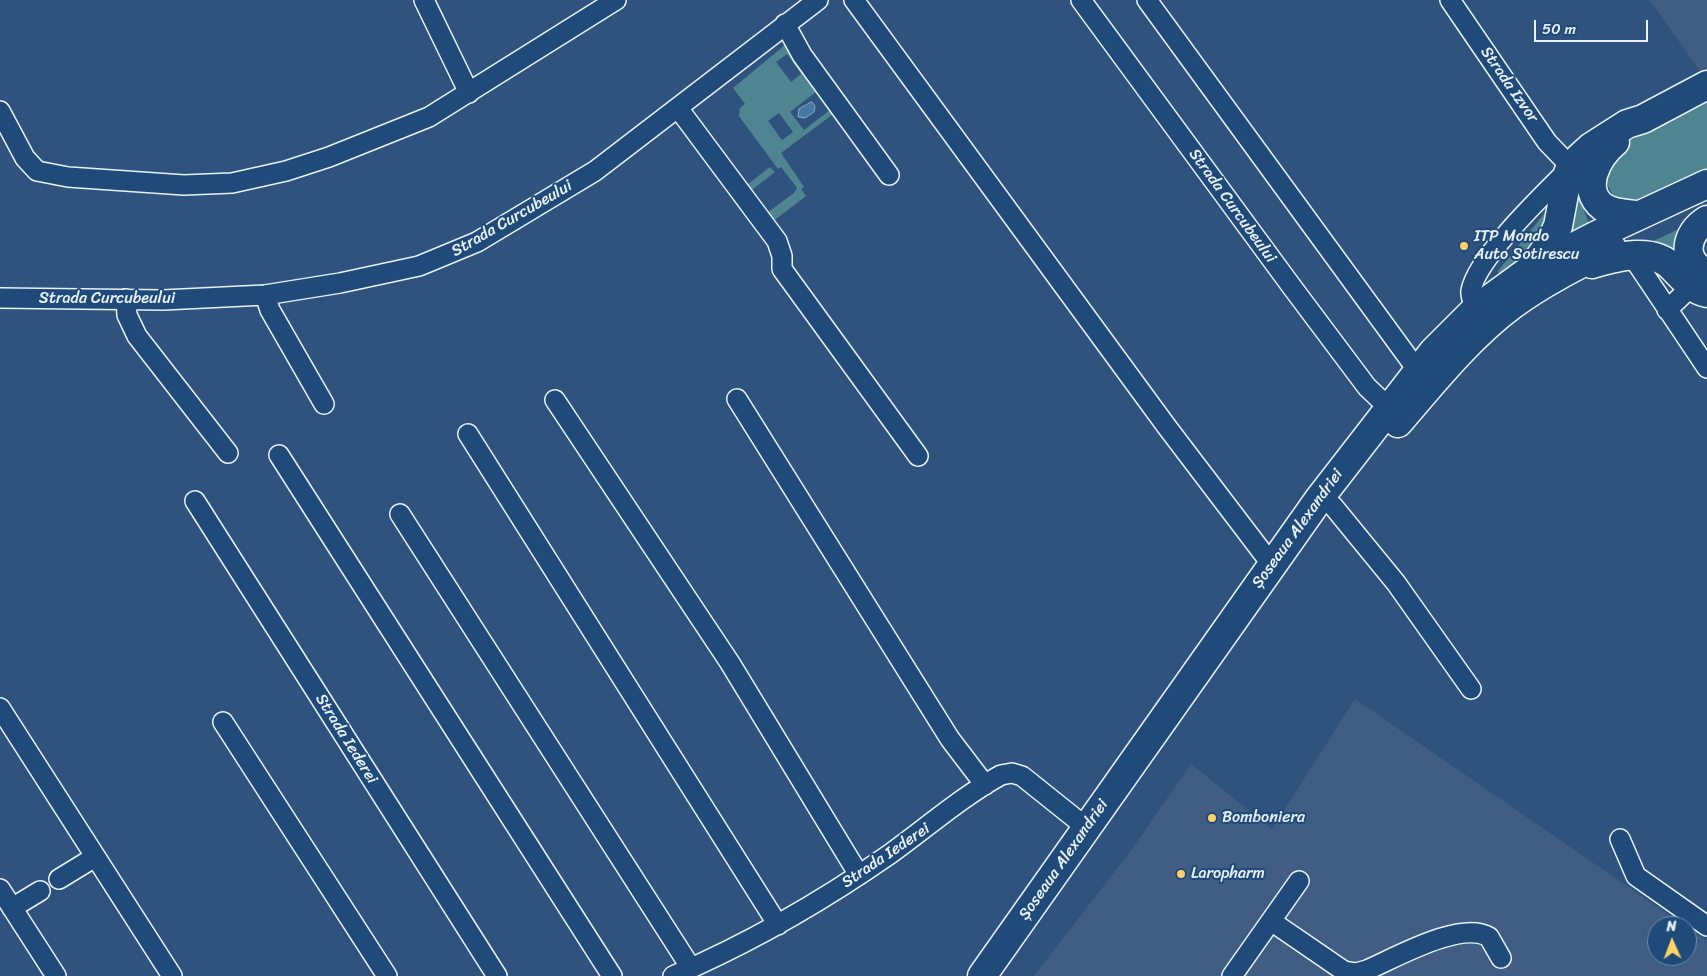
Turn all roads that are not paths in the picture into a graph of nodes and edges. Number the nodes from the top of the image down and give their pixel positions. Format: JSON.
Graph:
{"nodes":[{"id":1,"x":424,"y":0,"type":"edge"},
{"id":2,"x":616,"y":0,"type":"edge"},
{"id":3,"x":818,"y":0,"type":"edge"},
{"id":4,"x":854,"y":0,"type":"edge"},
{"id":5,"x":1082,"y":0,"type":"edge"},
{"id":6,"x":1147,"y":0,"type":"edge"},
{"id":7,"x":1450,"y":0,"type":"edge"},
{"id":8,"x":785,"y":24,"type":"junction"},
{"id":9,"x":1707,"y":85,"type":"edge"},
{"id":10,"x":468,"y":93,"type":"junction"},
{"id":11,"x":678,"y":108,"type":"junction"},
{"id":12,"x":0,"y":111,"type":"edge"},
{"id":13,"x":1643,"y":119,"type":"junction"},
{"id":14,"x":1571,"y":167,"type":"junction"},
{"id":15,"x":889,"y":175,"type":"dead end"},
{"id":16,"x":1707,"y":184,"type":"edge"},
{"id":17,"x":1707,"y":203,"type":"edge"},
{"id":18,"x":1638,"y":215,"type":"junction"},
{"id":19,"x":1707,"y":220,"type":"edge"},
{"id":20,"x":1638,"y":265,"type":"dead end"},
{"id":21,"x":1531,"y":269,"type":"junction"},
{"id":22,"x":1571,"y":269,"type":"junction"},
{"id":23,"x":1702,"y":284,"type":"edge"},
{"id":24,"x":265,"y":295,"type":"junction"},
{"id":25,"x":0,"y":298,"type":"edge"},
{"id":26,"x":126,"y":299,"type":"junction"},
{"id":27,"x":1476,"y":309,"type":"junction"},
{"id":28,"x":1667,"y":310,"type":"junction"},
{"id":29,"x":1707,"y":368,"type":"edge"},
{"id":30,"x":1418,"y":371,"type":"junction"},
{"id":31,"x":737,"y":399,"type":"dead end"},
{"id":32,"x":555,"y":400,"type":"dead end"},
{"id":33,"x":324,"y":404,"type":"dead end"},
{"id":34,"x":1388,"y":407,"type":"junction"},
{"id":35,"x":468,"y":434,"type":"dead end"},
{"id":36,"x":228,"y":453,"type":"dead end"},
{"id":37,"x":279,"y":455,"type":"dead end"},
{"id":38,"x":918,"y":456,"type":"dead end"},
{"id":39,"x":196,"y":501,"type":"dead end"},
{"id":40,"x":1333,"y":506,"type":"junction"},
{"id":41,"x":400,"y":514,"type":"dead end"},
{"id":42,"x":1272,"y":564,"type":"junction"},
{"id":43,"x":1471,"y":689,"type":"dead end"},
{"id":44,"x":0,"y":708,"type":"edge"},
{"id":45,"x":223,"y":722,"type":"dead end"},
{"id":46,"x":985,"y":785,"type":"junction"},
{"id":47,"x":1087,"y":828,"type":"junction"},
{"id":48,"x":1620,"y":839,"type":"dead end"},
{"id":49,"x":95,"y":857,"type":"junction"},
{"id":50,"x":859,"y":875,"type":"junction"},
{"id":51,"x":59,"y":880,"type":"dead end"},
{"id":52,"x":1299,"y":880,"type":"dead end"},
{"id":53,"x":0,"y":889,"type":"edge"},
{"id":54,"x":40,"y":890,"type":"dead end"},
{"id":55,"x":12,"y":908,"type":"junction"},
{"id":56,"x":1271,"y":920,"type":"junction"},
{"id":57,"x":778,"y":925,"type":"junction"},
{"id":58,"x":1707,"y":926,"type":"edge"},
{"id":59,"x":1501,"y":958,"type":"dead end"},
{"id":60,"x":691,"y":968,"type":"junction"},
{"id":61,"x":56,"y":976,"type":"edge"},
{"id":62,"x":172,"y":976,"type":"edge"},
{"id":63,"x":387,"y":976,"type":"edge"},
{"id":64,"x":498,"y":976,"type":"edge"},
{"id":65,"x":612,"y":976,"type":"edge"},
{"id":66,"x":673,"y":976,"type":"edge"},
{"id":67,"x":982,"y":976,"type":"edge"},
{"id":68,"x":1000,"y":976,"type":"edge"},
{"id":69,"x":1232,"y":976,"type":"edge"}],
"edges":[{"from":1,"to":10,"type":"street"},
{"from":2,"to":10,"type":"street"},
{"from":3,"to":8,"type":"street","name":"Strada Curcubeului"},
{"from":4,"to":42,"type":"street"},
{"from":5,"to":34,"type":"street","name":"Strada Curcubeului"},
{"from":6,"to":30,"type":"street"},
{"from":7,"to":14,"type":"street","name":"Strada Izvor"},
{"from":8,"to":11,"type":"street","name":"Strada Curcubeului"},
{"from":8,"to":15,"type":"street"},
{"from":9,"to":13,"type":"highway"},
{"from":10,"to":12,"type":"street"},
{"from":11,"to":24,"type":"street","name":"Strada Curcubeului"},
{"from":11,"to":38,"type":"street"},
{"from":13,"to":14,"type":"highway"},
{"from":13,"to":18,"type":"highway"},
{"from":14,"to":21,"type":"highway"},
{"from":14,"to":27,"type":"street"},
{"from":16,"to":18,"type":"highway","name":"Șoseaua Alexandriei"},
{"from":17,"to":22,"type":"highway","name":"Șoseaua Alexandriei"},
{"from":18,"to":21,"type":"highway","name":"Șoseaua Alexandriei"},
{"from":19,"to":23,"type":"highway"},
{"from":20,"to":28,"type":"street"},
{"from":21,"to":27,"type":"highway","name":"Șoseaua Alexandriei"},
{"from":22,"to":23,"type":"highway"},
{"from":22,"to":40,"type":"highway","name":"Șoseaua Alexandriei"},
{"from":23,"to":28,"type":"street"},
{"from":24,"to":26,"type":"street","name":"Strada Curcubeului"},
{"from":24,"to":33,"type":"street"},
{"from":25,"to":26,"type":"street","name":"Strada Curcubeului"},
{"from":26,"to":36,"type":"street"},
{"from":27,"to":30,"type":"highway","name":"Șoseaua Alexandriei"},
{"from":28,"to":29,"type":"street"},
{"from":30,"to":34,"type":"highway","name":"Șoseaua Alexandriei"},
{"from":31,"to":46,"type":"street"},
{"from":32,"to":50,"type":"street"},
{"from":34,"to":42,"type":"highway","name":"Șoseaua Alexandriei"},
{"from":35,"to":57,"type":"street"},
{"from":37,"to":65,"type":"street"},
{"from":39,"to":64,"type":"street","name":"Strada Iederei"},
{"from":40,"to":43,"type":"street"},
{"from":40,"to":68,"type":"highway","name":"Șoseaua Alexandriei"},
{"from":41,"to":60,"type":"street"},
{"from":42,"to":47,"type":"highway","name":"Șoseaua Alexandriei"},
{"from":44,"to":49,"type":"street"},
{"from":45,"to":63,"type":"street"},
{"from":46,"to":47,"type":"street","name":"Strada Iederei"},
{"from":46,"to":50,"type":"street","name":"Strada Iederei"},
{"from":47,"to":67,"type":"highway","name":"Șoseaua Alexandriei"},
{"from":48,"to":58,"type":"street"},
{"from":49,"to":51,"type":"street"},
{"from":49,"to":62,"type":"street"},
{"from":50,"to":57,"type":"street","name":"Strada Iederei"},
{"from":52,"to":56,"type":"street"},
{"from":53,"to":55,"type":"street"},
{"from":54,"to":55,"type":"street"},
{"from":55,"to":61,"type":"street"},
{"from":56,"to":59,"type":"street"},
{"from":56,"to":69,"type":"street"},
{"from":57,"to":60,"type":"street","name":"Strada Iederei"},
{"from":60,"to":66,"type":"street","name":"Strada Iederei"}]}
